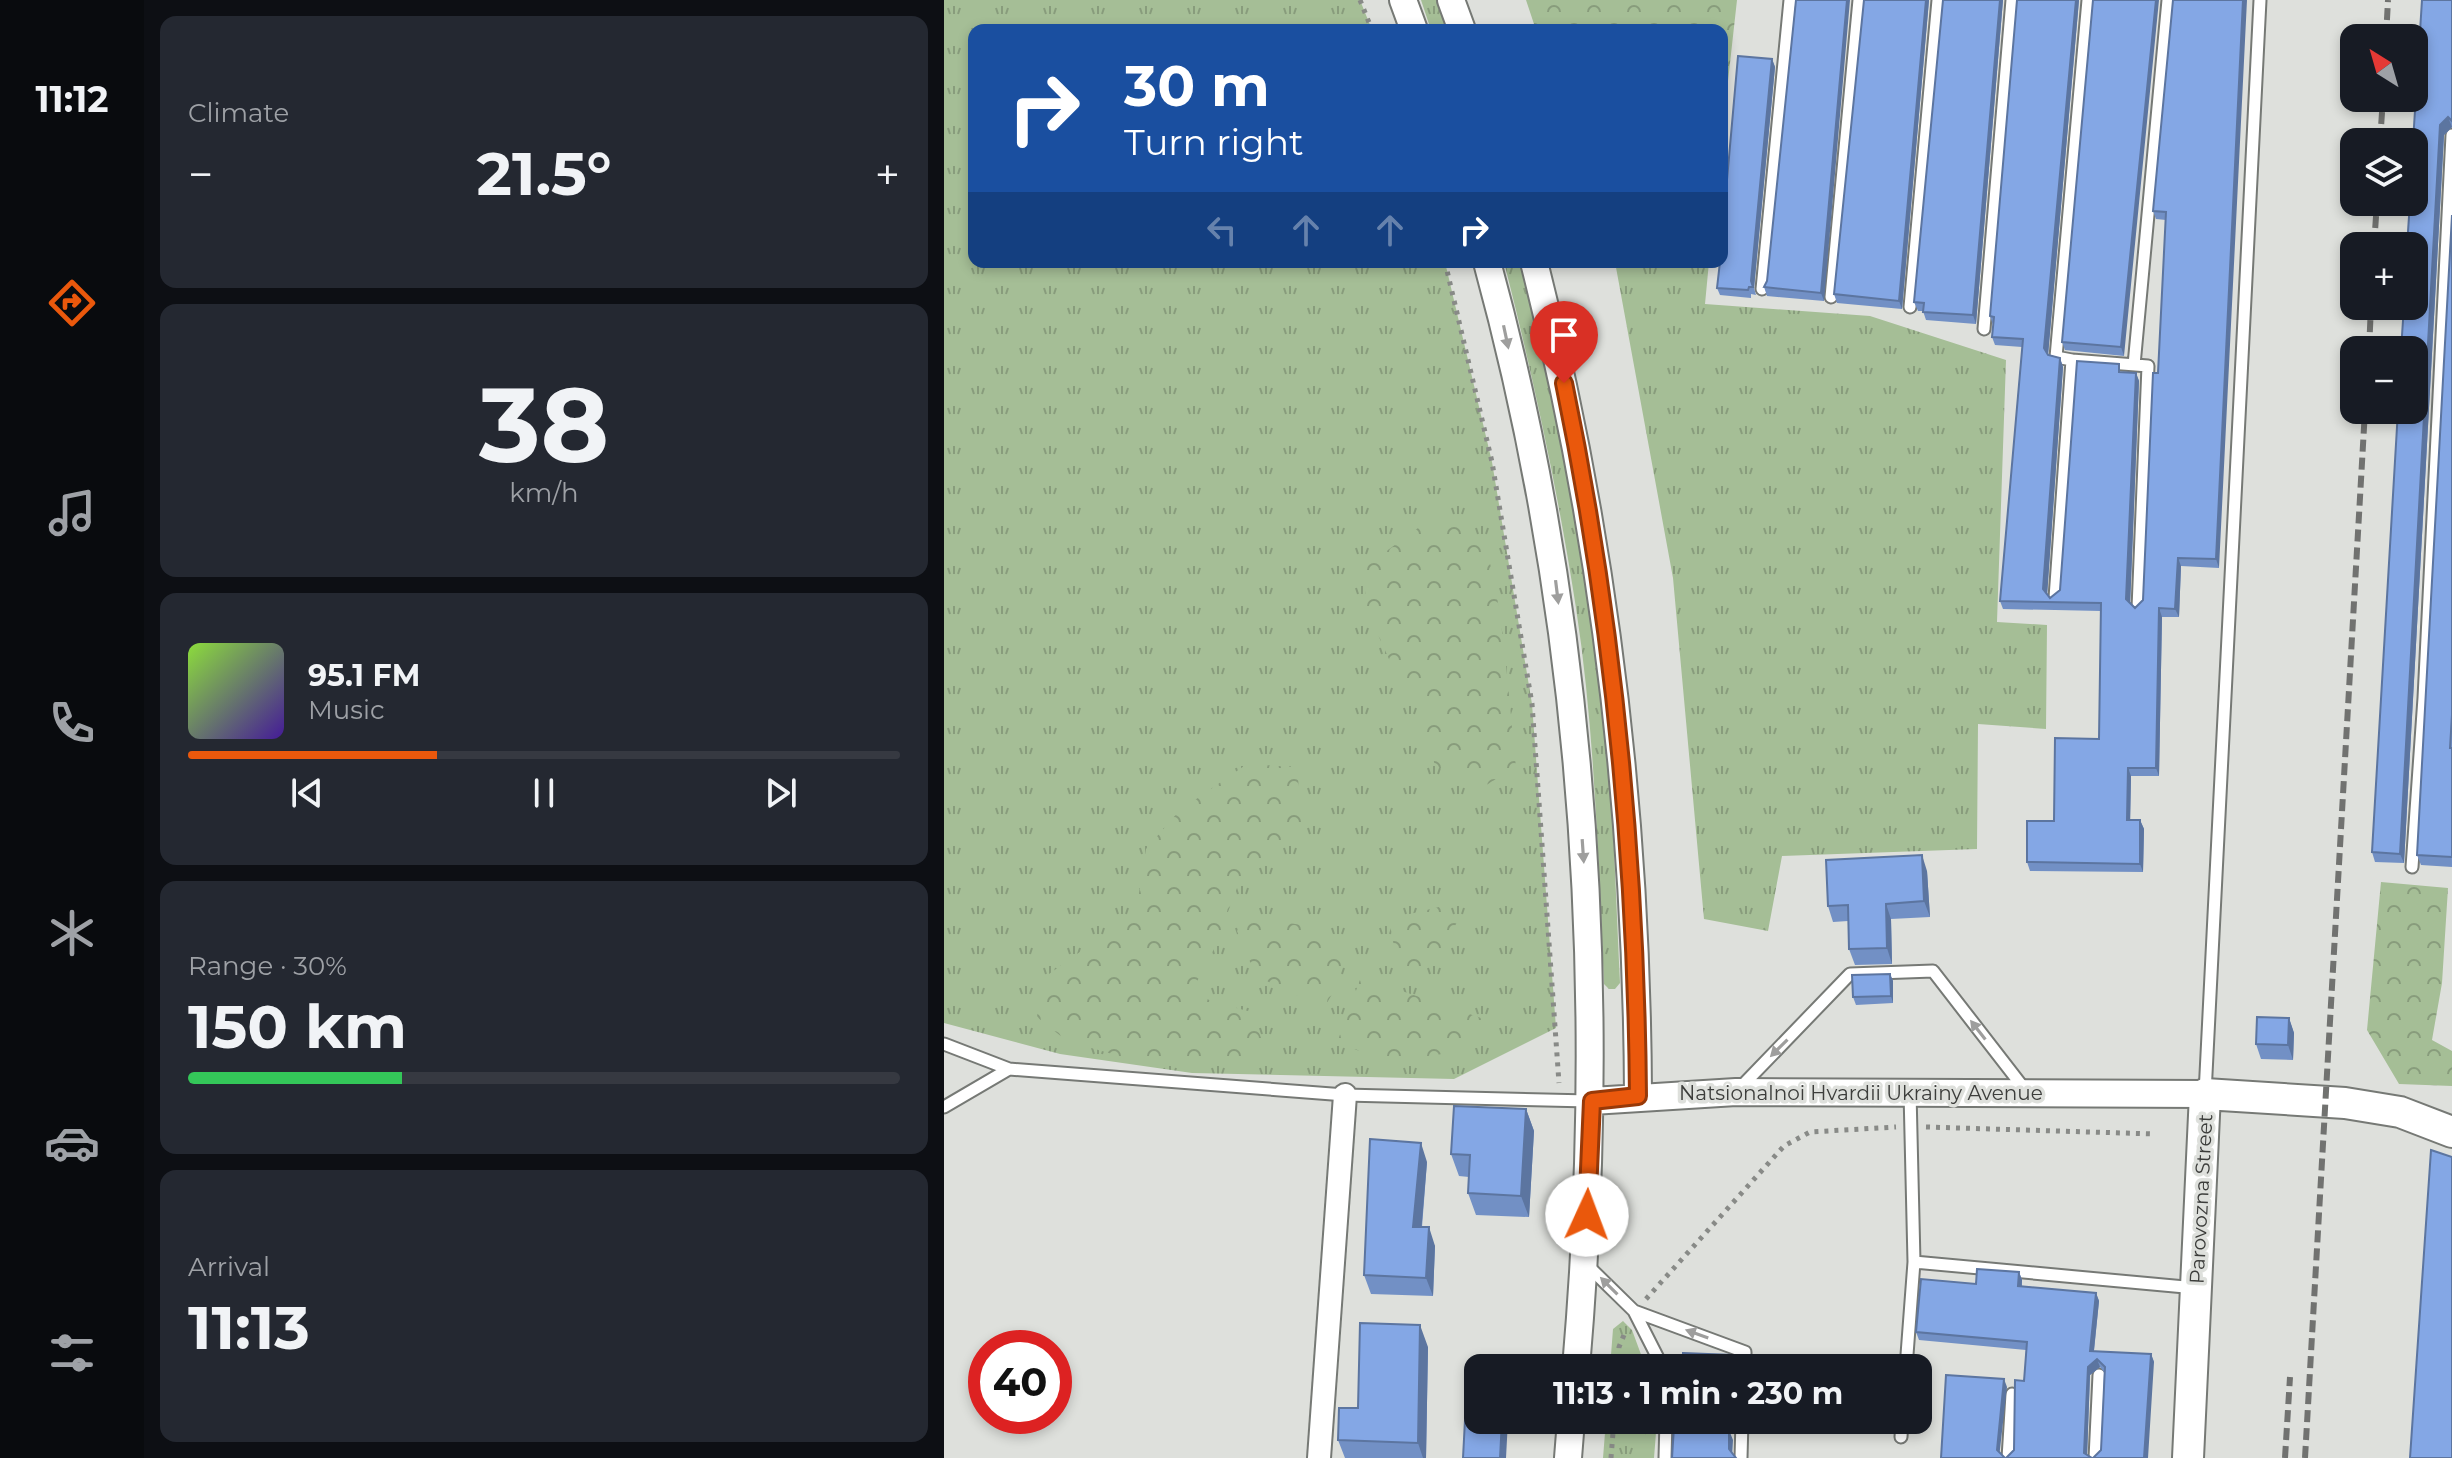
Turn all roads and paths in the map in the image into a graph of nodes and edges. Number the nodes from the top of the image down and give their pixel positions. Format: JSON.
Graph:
{"nodes":[{"id":1,"x":1360,"y":0,"type":"edge"},
{"id":2,"x":1403,"y":0,"type":"edge"},
{"id":3,"x":1451,"y":0,"type":"edge"},
{"id":4,"x":1790,"y":0,"type":"edge"},
{"id":5,"x":1859,"y":0,"type":"edge"},
{"id":6,"x":1938,"y":0,"type":"edge"},
{"id":7,"x":2012,"y":0,"type":"edge"},
{"id":8,"x":2088,"y":0,"type":"edge"},
{"id":9,"x":2168,"y":0,"type":"edge"},
{"id":10,"x":2260,"y":0,"type":"edge"},
{"id":11,"x":1370,"y":24,"type":"edge"},
{"id":12,"x":1412,"y":24,"type":"edge"},
{"id":13,"x":1460,"y":24,"type":"edge"},
{"id":14,"x":2452,"y":135,"type":"edge"},
{"id":15,"x":1446,"y":268,"type":"edge"},
{"id":16,"x":1489,"y":268,"type":"edge"},
{"id":17,"x":1536,"y":268,"type":"edge"},
{"id":18,"x":1762,"y":289,"type":"edge"},
{"id":19,"x":1831,"y":297,"type":"edge"},
{"id":20,"x":1910,"y":307,"type":"dead end"},
{"id":21,"x":1984,"y":329,"type":"dead end"},
{"id":22,"x":2072,"y":360,"type":"junction"},
{"id":23,"x":2134,"y":365,"type":"junction"},
{"id":24,"x":2055,"y":598,"type":"edge"},
{"id":25,"x":2138,"y":608,"type":"edge"},
{"id":26,"x":2412,"y":867,"type":"dead end"},
{"id":27,"x":944,"y":1044,"type":"edge"},
{"id":28,"x":1009,"y":1069,"type":"junction"},
{"id":29,"x":1736,"y":1092,"type":"junction"},
{"id":30,"x":1910,"y":1092,"type":"junction"},
{"id":31,"x":2026,"y":1092,"type":"junction"},
{"id":32,"x":2205,"y":1094,"type":"junction"},
{"id":33,"x":1345,"y":1095,"type":"junction"},
{"id":34,"x":1638,"y":1096,"type":"junction"},
{"id":35,"x":1561,"y":1100,"type":"junction"},
{"id":36,"x":1592,"y":1101,"type":"junction"},
{"id":37,"x":944,"y":1107,"type":"edge"},
{"id":38,"x":1908,"y":1126,"type":"junction"},
{"id":39,"x":2452,"y":1132,"type":"edge"},
{"id":40,"x":2155,"y":1134,"type":"dead end"},
{"id":41,"x":1585,"y":1262,"type":"junction"},
{"id":42,"x":1914,"y":1262,"type":"junction"},
{"id":43,"x":2197,"y":1289,"type":"junction"},
{"id":44,"x":1634,"y":1311,"type":"junction"},
{"id":45,"x":1577,"y":1354,"type":"edge"},
{"id":46,"x":1619,"y":1354,"type":"edge"},
{"id":47,"x":1656,"y":1354,"type":"edge"},
{"id":48,"x":1745,"y":1354,"type":"edge"},
{"id":49,"x":1907,"y":1354,"type":"edge"},
{"id":50,"x":2099,"y":1375,"type":"dead end"},
{"id":51,"x":2012,"y":1394,"type":"edge"},
{"id":52,"x":1570,"y":1434,"type":"edge"},
{"id":53,"x":1613,"y":1434,"type":"edge"},
{"id":54,"x":1666,"y":1434,"type":"edge"},
{"id":55,"x":1742,"y":1434,"type":"edge"},
{"id":56,"x":1901,"y":1434,"type":"edge"},
{"id":57,"x":1901,"y":1437,"type":"dead end"},
{"id":58,"x":1319,"y":1458,"type":"edge"},
{"id":59,"x":1568,"y":1458,"type":"edge"},
{"id":60,"x":1611,"y":1458,"type":"edge"},
{"id":61,"x":1665,"y":1458,"type":"edge"},
{"id":62,"x":1741,"y":1458,"type":"edge"},
{"id":63,"x":2008,"y":1458,"type":"edge"},
{"id":64,"x":2095,"y":1458,"type":"edge"},
{"id":65,"x":2188,"y":1458,"type":"edge"}],
"edges":[{"from":1,"to":11,"type":"path"},
{"from":2,"to":12,"type":"street"},
{"from":3,"to":13,"type":"street"},
{"from":4,"to":18,"type":"lane"},
{"from":5,"to":19,"type":"lane"},
{"from":6,"to":20,"type":"lane"},
{"from":7,"to":21,"type":"lane"},
{"from":8,"to":22,"type":"lane"},
{"from":9,"to":23,"type":"lane"},
{"from":10,"to":32,"type":"lane"},
{"from":14,"to":26,"type":"lane"},
{"from":15,"to":35,"type":"path"},
{"from":16,"to":36,"type":"street","one_way":true},
{"from":17,"to":34,"type":"street"},
{"from":22,"to":23,"type":"lane"},
{"from":22,"to":24,"type":"lane"},
{"from":23,"to":25,"type":"lane"},
{"from":27,"to":28,"type":"lane"},
{"from":28,"to":33,"type":"lane"},
{"from":28,"to":37,"type":"lane"},
{"from":29,"to":30,"type":"street","name":"Natsionalnoi Hvardii Ukrainy Avenue"},
{"from":31,"to":29,"type":"lane","one_way":true},
{"from":29,"to":34,"type":"street","name":"Natsionalnoi Hvardii Ukrainy Avenue"},
{"from":30,"to":31,"type":"street","name":"Natsionalnoi Hvardii Ukrainy Avenue"},
{"from":30,"to":38,"type":"lane"},
{"from":31,"to":32,"type":"street","name":"Natsionalnoi Hvardii Ukrainy Avenue"},
{"from":32,"to":39,"type":"main road","name":"Parovozna Street"},
{"from":32,"to":43,"type":"main road","name":"Parovozna Street"},
{"from":33,"to":35,"type":"lane"},
{"from":33,"to":58,"type":"street"},
{"from":34,"to":36,"type":"street","name":"Natsionalnoi Hvardii Ukrainy Avenue"},
{"from":35,"to":36,"type":"lane"},
{"from":36,"to":41,"type":"street"},
{"from":38,"to":40,"type":"path"},
{"from":38,"to":42,"type":"lane"},
{"from":38,"to":44,"type":"path"},
{"from":44,"to":41,"type":"lane","one_way":true},
{"from":41,"to":45,"type":"street"},
{"from":42,"to":43,"type":"lane"},
{"from":42,"to":49,"type":"lane"},
{"from":43,"to":65,"type":"main road","name":"Parovozna Street"},
{"from":44,"to":46,"type":"path"},
{"from":44,"to":47,"type":"lane"},
{"from":48,"to":44,"type":"lane","one_way":true},
{"from":50,"to":64,"type":"lane"},
{"from":51,"to":63,"type":"lane"},
{"from":52,"to":59,"type":"street"},
{"from":53,"to":60,"type":"path"},
{"from":54,"to":61,"type":"lane"},
{"from":55,"to":62,"type":"lane"},
{"from":56,"to":57,"type":"lane"}]}
